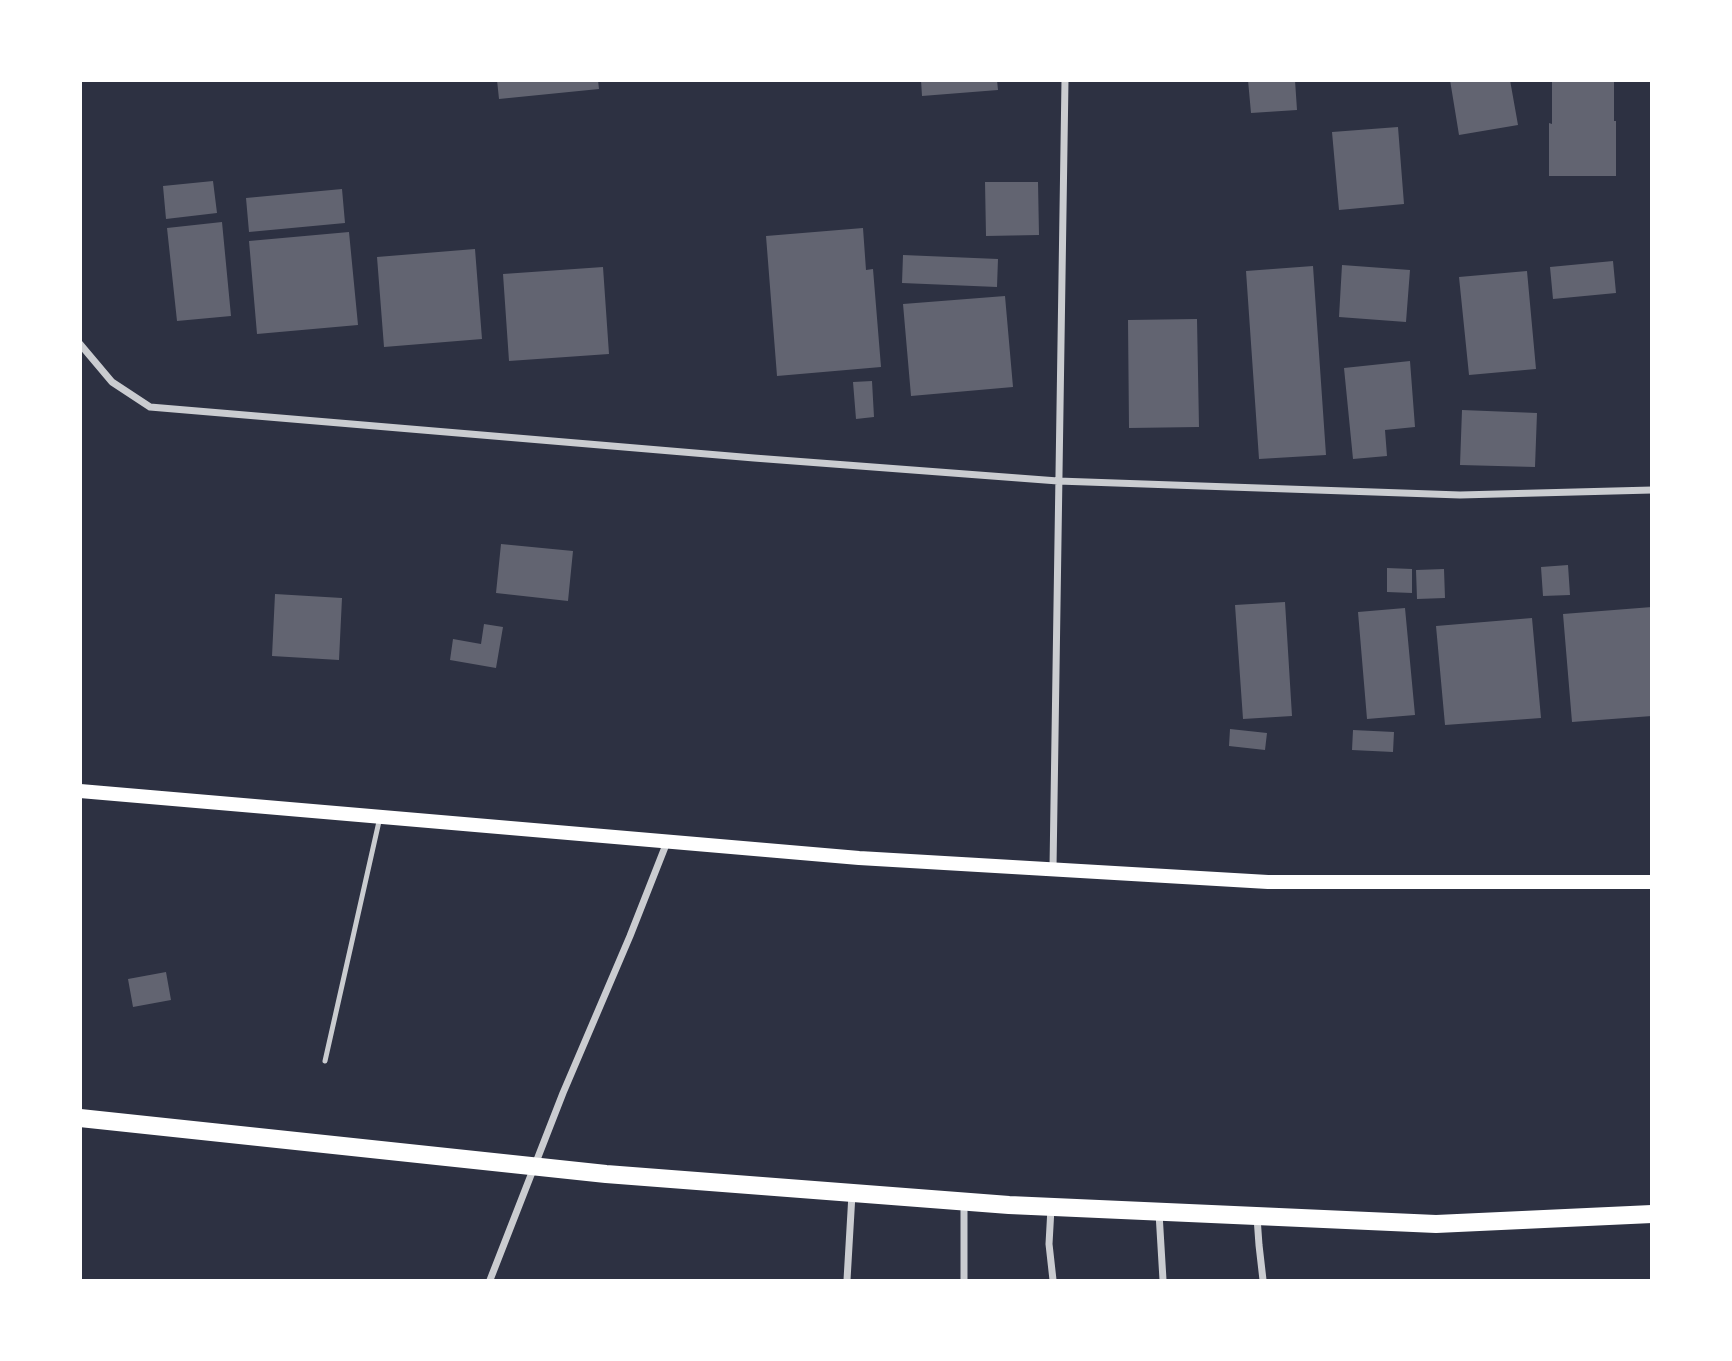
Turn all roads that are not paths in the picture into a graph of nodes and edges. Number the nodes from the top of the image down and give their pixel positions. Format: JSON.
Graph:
{"nodes":[{"id":1,"x":1065,"y":80,"type":"edge"},
{"id":2,"x":80,"y":344,"type":"edge"},
{"id":3,"x":1058,"y":481,"type":"junction"},
{"id":4,"x":1651,"y":491,"type":"edge"},
{"id":5,"x":80,"y":791,"type":"edge"},
{"id":6,"x":380,"y":817,"type":"junction"},
{"id":7,"x":667,"y":842,"type":"junction"},
{"id":8,"x":1053,"y":868,"type":"junction"},
{"id":9,"x":1651,"y":881,"type":"edge"},
{"id":10,"x":325,"y":1062,"type":"dead end"},
{"id":11,"x":80,"y":1118,"type":"edge"},
{"id":12,"x":534,"y":1166,"type":"junction"},
{"id":13,"x":852,"y":1193,"type":"junction"},
{"id":14,"x":964,"y":1201,"type":"junction"},
{"id":15,"x":1051,"y":1207,"type":"junction"},
{"id":16,"x":1159,"y":1212,"type":"junction"},
{"id":17,"x":1651,"y":1214,"type":"edge"},
{"id":18,"x":1257,"y":1216,"type":"junction"},
{"id":19,"x":490,"y":1280,"type":"edge"},
{"id":20,"x":846,"y":1280,"type":"edge"},
{"id":21,"x":964,"y":1280,"type":"edge"},
{"id":22,"x":1053,"y":1280,"type":"edge"},
{"id":23,"x":1163,"y":1280,"type":"edge"},
{"id":24,"x":1263,"y":1280,"type":"edge"}],
"edges":[{"from":1,"to":3,"type":"street"},
{"from":2,"to":3,"type":"street"},
{"from":3,"to":4,"type":"street"},
{"from":3,"to":8,"type":"street"},
{"from":5,"to":6,"type":"main road"},
{"from":6,"to":7,"type":"main road"},
{"from":6,"to":10,"type":"lane"},
{"from":7,"to":8,"type":"main road"},
{"from":7,"to":12,"type":"street"},
{"from":8,"to":9,"type":"main road"},
{"from":11,"to":12,"type":"main road"},
{"from":12,"to":13,"type":"main road"},
{"from":12,"to":19,"type":"street"},
{"from":13,"to":14,"type":"main road"},
{"from":13,"to":20,"type":"street"},
{"from":14,"to":15,"type":"main road"},
{"from":14,"to":21,"type":"street"},
{"from":15,"to":16,"type":"main road"},
{"from":15,"to":22,"type":"street"},
{"from":16,"to":18,"type":"main road"},
{"from":16,"to":23,"type":"street"},
{"from":17,"to":18,"type":"main road"},
{"from":18,"to":24,"type":"street"}]}
